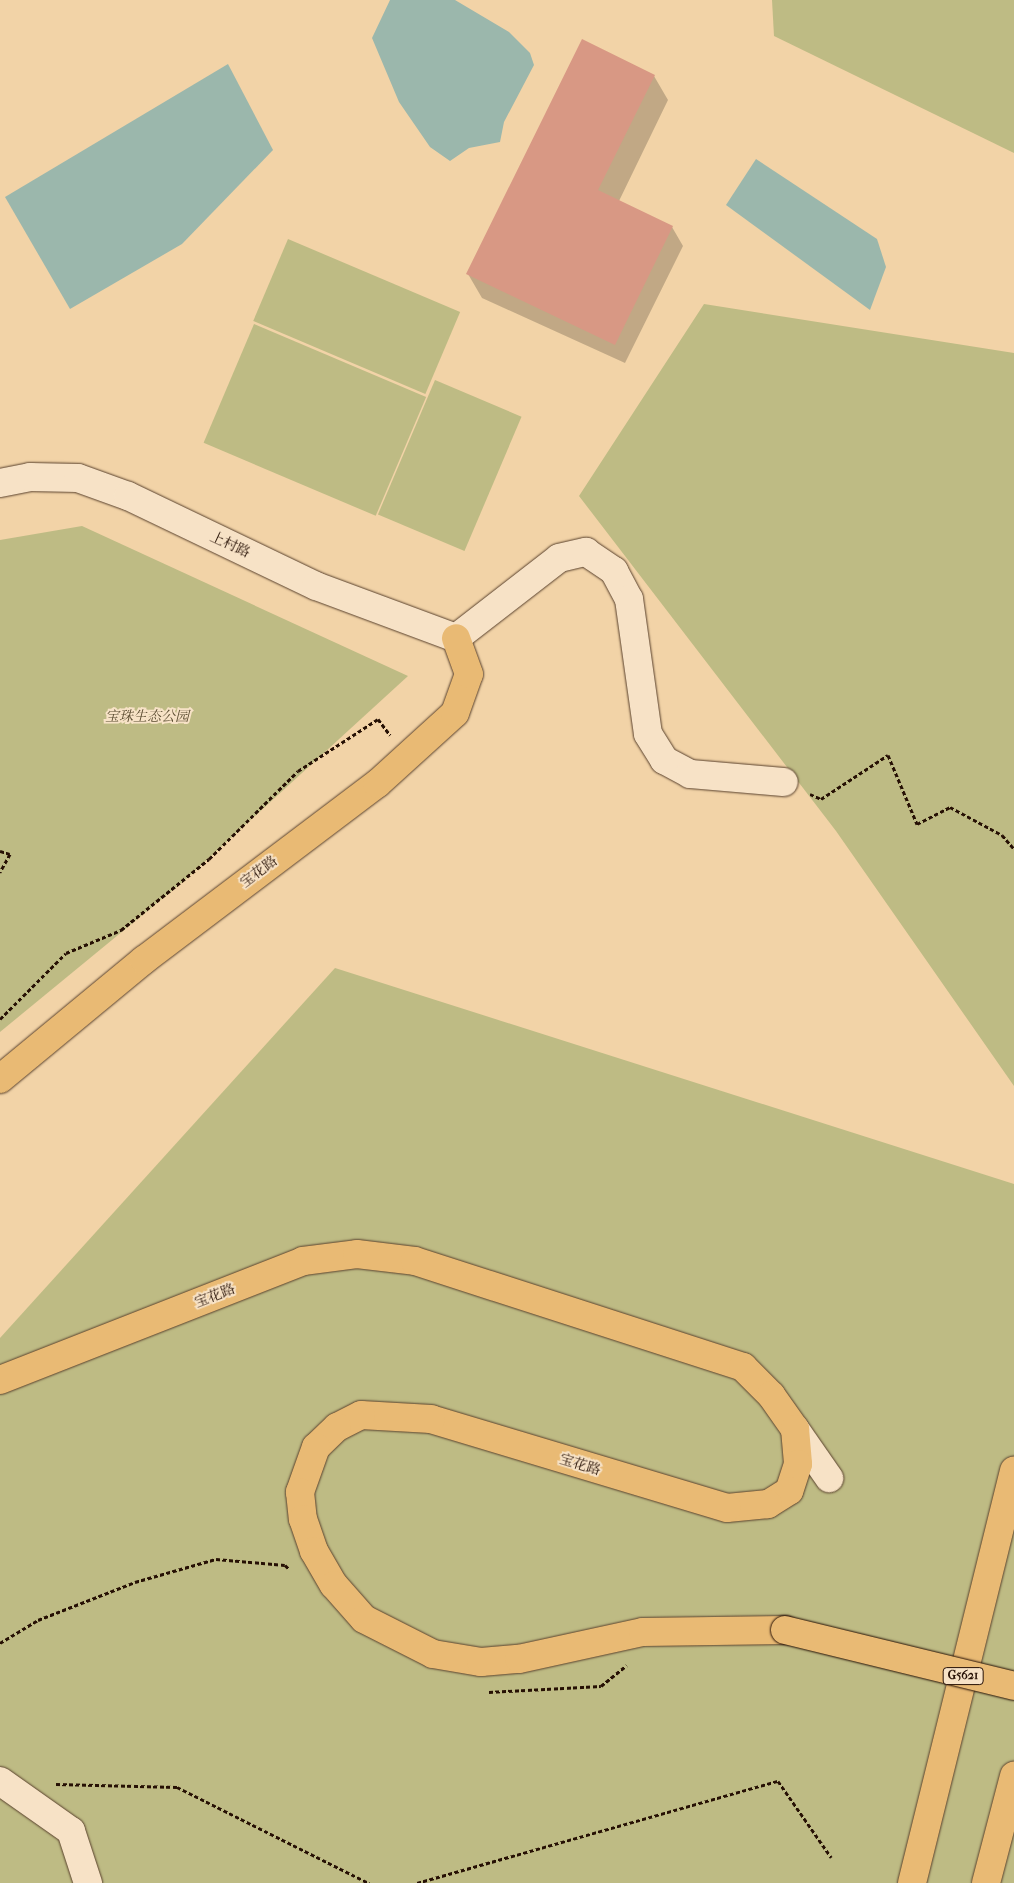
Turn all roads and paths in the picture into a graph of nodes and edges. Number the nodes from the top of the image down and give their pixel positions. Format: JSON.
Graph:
{"nodes":[{"id":1,"x":0,"y":483,"type":"edge"},
{"id":2,"x":456,"y":638,"type":"junction"},
{"id":3,"x":407,"y":758,"type":"junction"},
{"id":4,"x":784,"y":782,"type":"dead end"},
{"id":5,"x":821,"y":799,"type":"dead end"},
{"id":6,"x":1014,"y":849,"type":"edge"},
{"id":7,"x":0,"y":852,"type":"edge"},
{"id":8,"x":0,"y":872,"type":"edge"},
{"id":9,"x":0,"y":1019,"type":"edge"},
{"id":10,"x":0,"y":1079,"type":"edge"},
{"id":11,"x":0,"y":1380,"type":"edge"},
{"id":12,"x":795,"y":1430,"type":"junction"},
{"id":13,"x":1014,"y":1470,"type":"edge"},
{"id":14,"x":829,"y":1478,"type":"dead end"},
{"id":15,"x":1014,"y":1686,"type":"edge"},
{"id":16,"x":1014,"y":1776,"type":"edge"},
{"id":17,"x":0,"y":1781,"type":"edge"},
{"id":18,"x":54,"y":1784,"type":"dead end"},
{"id":19,"x":831,"y":1856,"type":"dead end"},
{"id":20,"x":88,"y":1883,"type":"edge"},
{"id":21,"x":370,"y":1883,"type":"edge"},
{"id":22,"x":417,"y":1883,"type":"edge"},
{"id":23,"x":912,"y":1883,"type":"edge"},
{"id":24,"x":986,"y":1883,"type":"edge"}],
"edges":[{"from":1,"to":2,"type":"street","name":"上村路"},
{"from":2,"to":3,"type":"main road","name":"宝花路"},
{"from":2,"to":4,"type":"street"},
{"from":3,"to":9,"type":"path"},
{"from":3,"to":10,"type":"main road","name":"宝花路"},
{"from":5,"to":6,"type":"path"},
{"from":7,"to":8,"type":"path"},
{"from":11,"to":12,"type":"main road","name":"宝花路"},
{"from":12,"to":14,"type":"street"},
{"from":12,"to":15,"type":"main road","name":"宝花路","bridge":true},
{"from":13,"to":23,"type":"main road","number":"G5621"},
{"from":16,"to":24,"type":"main road"},
{"from":17,"to":20,"type":"street"},
{"from":18,"to":21,"type":"path"},
{"from":19,"to":22,"type":"path"}]}
